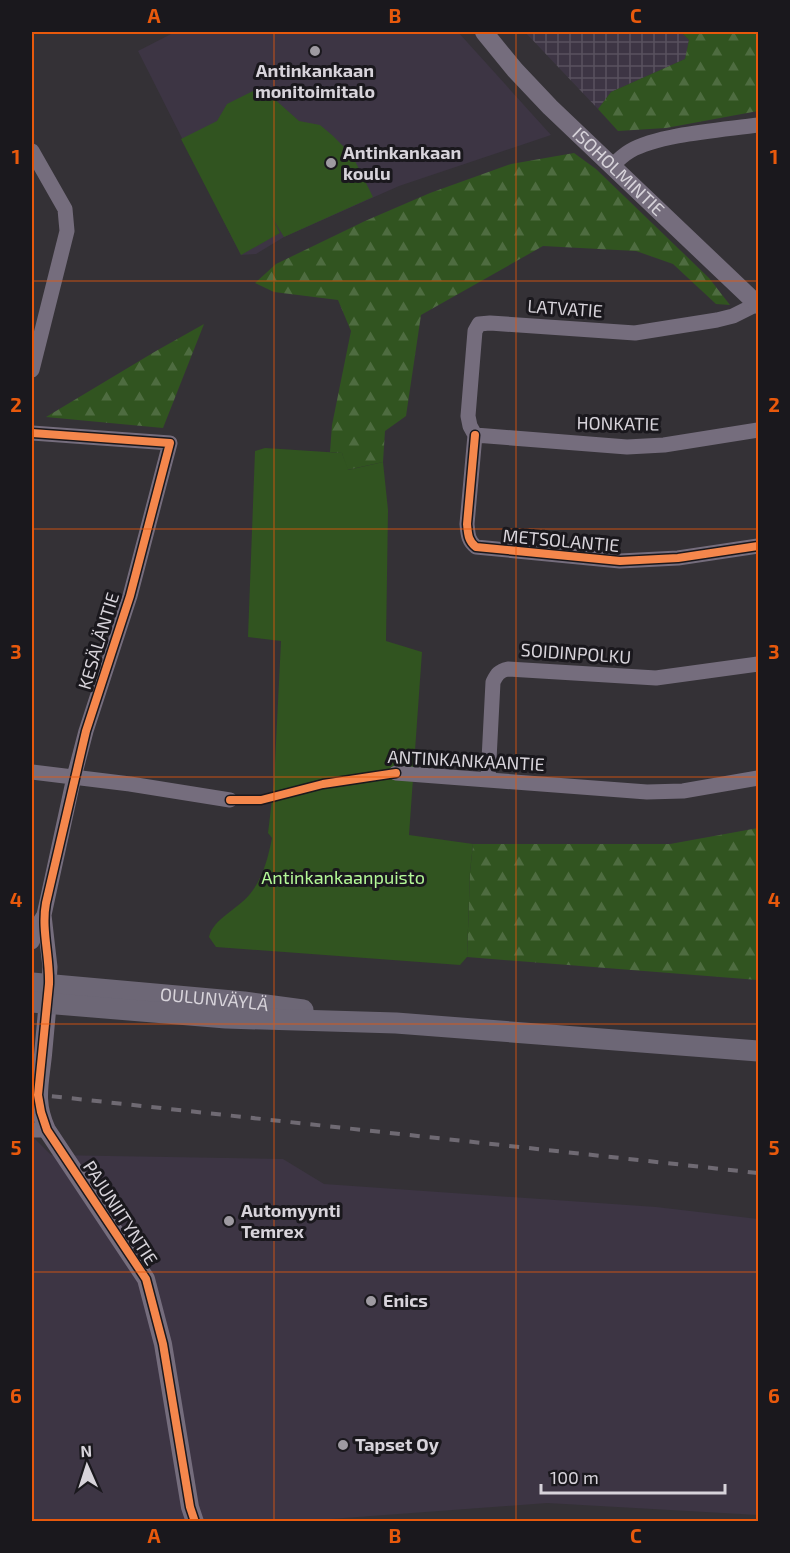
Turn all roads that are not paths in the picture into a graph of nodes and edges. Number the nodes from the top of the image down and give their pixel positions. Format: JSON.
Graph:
{"nodes":[{"id":1,"x":484,"y":32,"type":"edge"},
{"id":2,"x":759,"y":125,"type":"edge"},
{"id":3,"x":32,"y":151,"type":"edge"},
{"id":4,"x":612,"y":166,"type":"junction"},
{"id":5,"x":758,"y":304,"type":"edge"},
{"id":6,"x":32,"y":370,"type":"edge"},
{"id":7,"x":759,"y":430,"type":"edge"},
{"id":8,"x":32,"y":433,"type":"edge"},
{"id":9,"x":475,"y":435,"type":"junction"},
{"id":10,"x":759,"y":546,"type":"edge"},
{"id":11,"x":759,"y":664,"type":"edge"},
{"id":12,"x":32,"y":772,"type":"edge"},
{"id":13,"x":396,"y":774,"type":"dead end"},
{"id":14,"x":74,"y":777,"type":"junction"},
{"id":15,"x":759,"y":778,"type":"edge"},
{"id":16,"x":488,"y":779,"type":"junction"},
{"id":17,"x":230,"y":800,"type":"dead end"},
{"id":18,"x":40,"y":906,"type":"edge"},
{"id":19,"x":32,"y":942,"type":"edge"},
{"id":20,"x":40,"y":993,"type":"edge"},
{"id":21,"x":759,"y":1051,"type":"edge"},
{"id":22,"x":32,"y":1065,"type":"edge"},
{"id":23,"x":38,"y":1084,"type":"junction"},
{"id":24,"x":39,"y":1130,"type":"edge"},
{"id":25,"x":191,"y":1517,"type":"edge"}],
"edges":[{"from":1,"to":4,"type":"street","name":"ISOHOLMINTIE"},
{"from":2,"to":4,"type":"street"},
{"from":3,"to":6,"type":"street"},
{"from":4,"to":5,"type":"street","name":"ISOHOLMINTIE"},
{"from":5,"to":9,"type":"street","name":"LATVATIE"},
{"from":7,"to":9,"type":"street","name":"HONKATIE"},
{"from":8,"to":14,"type":"street","name":"KESÄLÄNTIE"},
{"from":9,"to":10,"type":"street","name":"METSOLANTIE"},
{"from":11,"to":16,"type":"street","name":"SOIDINPOLKU"},
{"from":12,"to":14,"type":"street"},
{"from":13,"to":16,"type":"street","name":"ANTINKANKAANTIE"},
{"from":14,"to":17,"type":"street"},
{"from":14,"to":18,"type":"street","name":"KESÄLÄNTIE"},
{"from":15,"to":16,"type":"street","name":"ANTINKANKAANTIE"},
{"from":18,"to":19,"type":"street","name":"KESÄLÄNTIE"},
{"from":18,"to":20,"type":"street","name":"KESÄLÄNTIE"},
{"from":20,"to":21,"type":"main road","name":"OULUNVÄYLÄ"},
{"from":20,"to":23,"type":"street","name":"PAJUNIITYNTIE"},
{"from":22,"to":23,"type":"street","name":"PAJUNIITYNTIE"},
{"from":23,"to":24,"type":"street","name":"PAJUNIITYNTIE"},
{"from":24,"to":25,"type":"street","name":"PAJUNIITYNTIE"}]}
